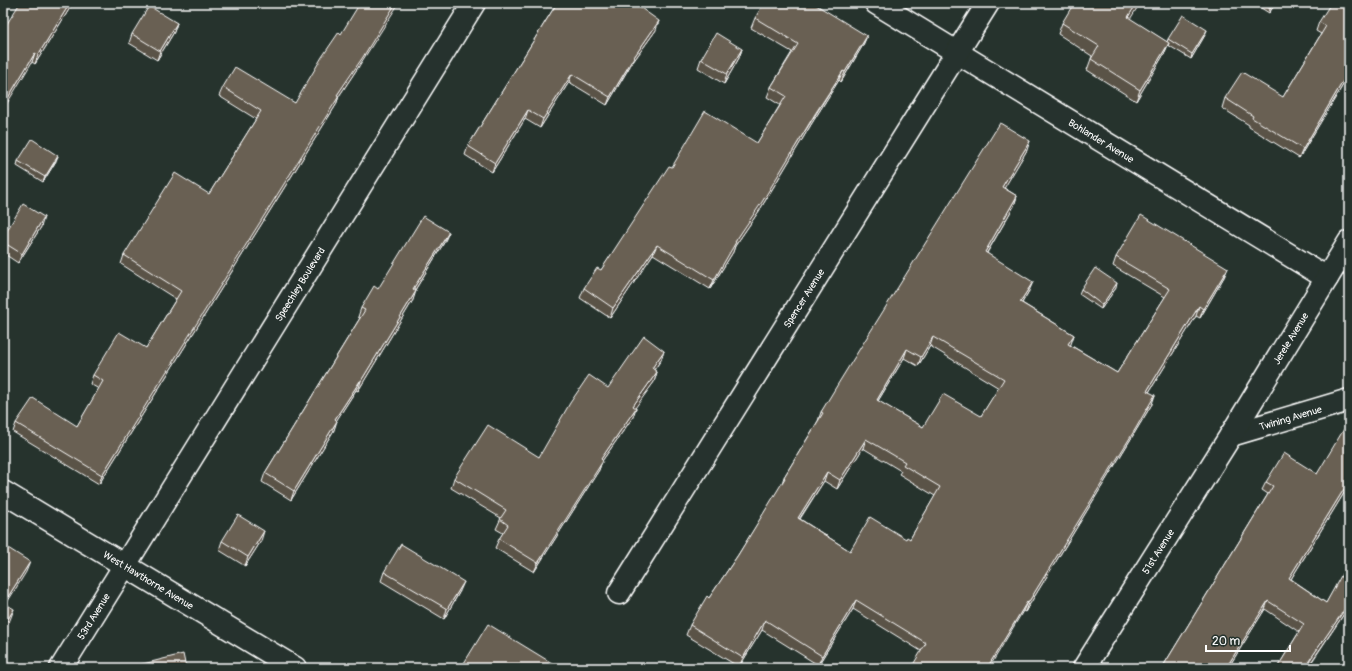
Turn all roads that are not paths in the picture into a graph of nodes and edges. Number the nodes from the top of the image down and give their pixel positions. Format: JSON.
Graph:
{"nodes":[{"id":1,"x":474,"y":3,"type":"edge"},
{"id":2,"x":876,"y":3,"type":"edge"},
{"id":3,"x":988,"y":3,"type":"edge"},
{"id":4,"x":958,"y":51,"type":"junction"},
{"id":5,"x":1349,"y":242,"type":"edge"},
{"id":6,"x":1327,"y":278,"type":"junction"},
{"id":7,"x":1349,"y":400,"type":"edge"},
{"id":8,"x":1231,"y":435,"type":"junction"},
{"id":9,"x":3,"y":492,"type":"edge"},
{"id":10,"x":125,"y":564,"type":"junction"},
{"id":11,"x":618,"y":593,"type":"dead end"},
{"id":12,"x":61,"y":668,"type":"edge"},
{"id":13,"x":295,"y":668,"type":"edge"},
{"id":14,"x":1084,"y":668,"type":"edge"}],
"edges":[{"from":1,"to":10,"type":"street","name":"Speechley Boulevard"},
{"from":2,"to":4,"type":"street","name":"Bohlander Avenue"},
{"from":3,"to":4,"type":"street","name":"Spencer Avenue"},
{"from":4,"to":6,"type":"street","name":"Bohlander Avenue"},
{"from":4,"to":11,"type":"street","name":"Spencer Avenue"},
{"from":5,"to":6,"type":"street","name":"Jerele Avenue"},
{"from":6,"to":8,"type":"street","name":"Jerele Avenue"},
{"from":7,"to":8,"type":"street","name":"Twining Avenue"},
{"from":8,"to":14,"type":"street","name":"51st Avenue"},
{"from":9,"to":10,"type":"street","name":"West Hawthorne Avenue"},
{"from":10,"to":12,"type":"street","name":"53rd Avenue"},
{"from":10,"to":13,"type":"street","name":"West Hawthorne Avenue"}]}
